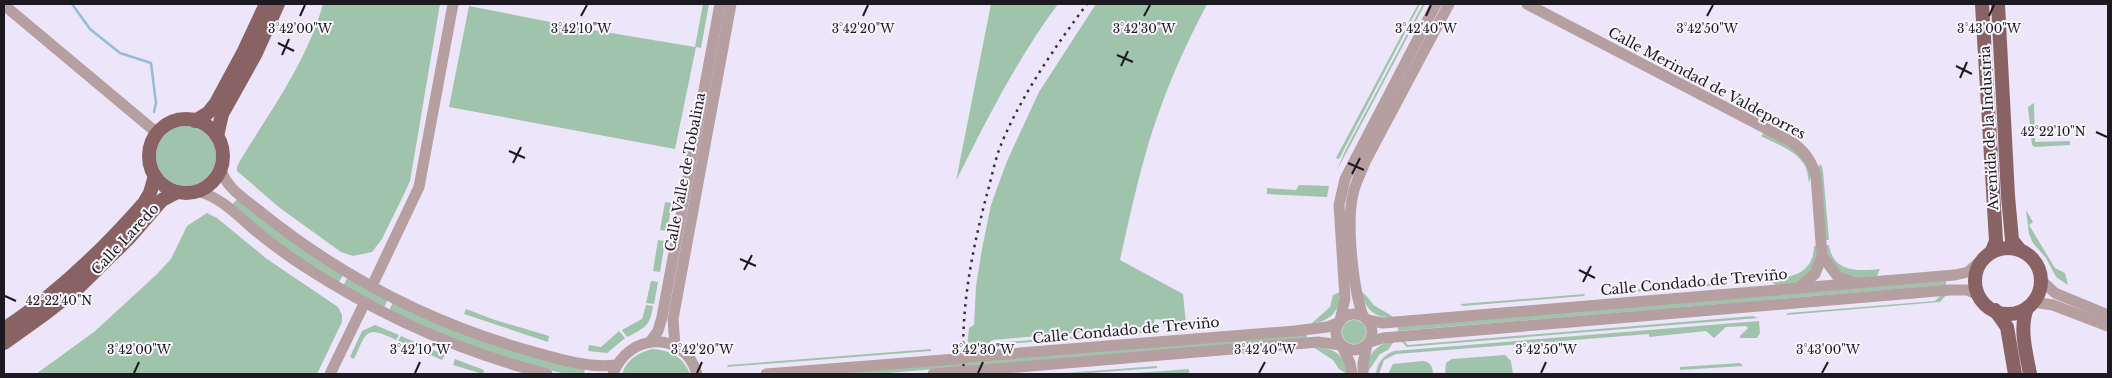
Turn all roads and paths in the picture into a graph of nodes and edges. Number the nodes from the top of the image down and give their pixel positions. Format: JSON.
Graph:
{"nodes":[{"id":1,"x":266,"y":4,"type":"edge"},
{"id":2,"x":278,"y":4,"type":"edge"},
{"id":3,"x":453,"y":4,"type":"edge"},
{"id":4,"x":720,"y":4,"type":"edge"},
{"id":5,"x":731,"y":4,"type":"edge"},
{"id":6,"x":1436,"y":4,"type":"edge"},
{"id":7,"x":1449,"y":4,"type":"edge"},
{"id":8,"x":1527,"y":4,"type":"edge"},
{"id":9,"x":1982,"y":4,"type":"edge"},
{"id":10,"x":1998,"y":4,"type":"edge"},
{"id":11,"x":4,"y":5,"type":"edge"},
{"id":12,"x":195,"y":121,"type":"junction"},
{"id":13,"x":157,"y":133,"type":"junction"},
{"id":14,"x":217,"y":136,"type":"junction"},
{"id":15,"x":221,"y":169,"type":"junction"},
{"id":16,"x":155,"y":176,"type":"junction"},
{"id":17,"x":197,"y":191,"type":"junction"},
{"id":18,"x":177,"y":192,"type":"junction"},
{"id":19,"x":2020,"y":250,"type":"junction"},
{"id":20,"x":1989,"y":254,"type":"junction"},
{"id":21,"x":1822,"y":256,"type":"junction"},
{"id":22,"x":2041,"y":280,"type":"junction"},
{"id":23,"x":1858,"y":283,"type":"junction"},
{"id":24,"x":372,"y":286,"type":"junction"},
{"id":25,"x":1797,"y":288,"type":"junction"},
{"id":26,"x":1980,"y":296,"type":"junction"},
{"id":27,"x":365,"y":302,"type":"junction"},
{"id":28,"x":2030,"y":305,"type":"junction"},
{"id":29,"x":1995,"y":310,"type":"junction"},
{"id":30,"x":2108,"y":315,"type":"edge"},
{"id":31,"x":1365,"y":318,"type":"junction"},
{"id":32,"x":1339,"y":322,"type":"junction"},
{"id":33,"x":2108,"y":326,"type":"edge"},
{"id":34,"x":4,"y":329,"type":"edge"},
{"id":35,"x":650,"y":342,"type":"junction"},
{"id":36,"x":4,"y":343,"type":"edge"},
{"id":37,"x":1368,"y":343,"type":"junction"},
{"id":38,"x":675,"y":346,"type":"junction"},
{"id":39,"x":1341,"y":346,"type":"junction"},
{"id":40,"x":614,"y":370,"type":"edge"},
{"id":41,"x":330,"y":374,"type":"edge"},
{"id":42,"x":547,"y":374,"type":"edge"},
{"id":43,"x":698,"y":374,"type":"edge"},
{"id":44,"x":766,"y":374,"type":"edge"},
{"id":45,"x":933,"y":374,"type":"edge"},
{"id":46,"x":1352,"y":374,"type":"edge"},
{"id":47,"x":1363,"y":374,"type":"edge"},
{"id":48,"x":2015,"y":374,"type":"edge"},
{"id":49,"x":2030,"y":374,"type":"edge"}],
"edges":[{"from":1,"to":12,"type":"main road"},
{"from":2,"to":14,"type":"main road"},
{"from":3,"to":24,"type":"street"},
{"from":4,"to":35,"type":"street","name":"Calle Valle de Tobalina"},
{"from":5,"to":38,"type":"street","name":"Calle Valle de Tobalina"},
{"from":6,"to":32,"type":"street"},
{"from":7,"to":31,"type":"street"},
{"from":8,"to":21,"type":"street","name":"Calle Merindad de Valdeporres"},
{"from":9,"to":20,"type":"main road","name":"Avenida de la Industria"},
{"from":10,"to":19,"type":"main road","name":"Avenida de la Industria"},
{"from":11,"to":13,"type":"street"},
{"from":12,"to":13,"type":"main road"},
{"from":12,"to":14,"type":"main road"},
{"from":13,"to":16,"type":"main road"},
{"from":14,"to":15,"type":"main road"},
{"from":15,"to":17,"type":"main road"},
{"from":15,"to":24,"type":"street"},
{"from":16,"to":18,"type":"main road"},
{"from":16,"to":34,"type":"main road","name":"Calle Laredo"},
{"from":17,"to":18,"type":"main road"},
{"from":17,"to":27,"type":"street"},
{"from":18,"to":36,"type":"main road","name":"Calle Laredo"},
{"from":19,"to":20,"type":"main road"},
{"from":19,"to":22,"type":"main road"},
{"from":20,"to":23,"type":"street","name":"Calle Condado de Treviño"},
{"from":20,"to":26,"type":"main road"},
{"from":21,"to":23,"type":"street"},
{"from":21,"to":25,"type":"street","name":"Calle Merindad de Valdeporres"},
{"from":22,"to":28,"type":"main road"},
{"from":22,"to":30,"type":"street"},
{"from":23,"to":25,"type":"street","name":"Calle Condado de Treviño"},
{"from":24,"to":40,"type":"street"},
{"from":25,"to":31,"type":"street","name":"Calle Condado de Treviño"},
{"from":26,"to":29,"type":"main road"},
{"from":26,"to":37,"type":"street","name":"Calle Condado de Treviño"},
{"from":27,"to":41,"type":"street"},
{"from":27,"to":42,"type":"street"},
{"from":28,"to":29,"type":"main road"},
{"from":28,"to":33,"type":"street"},
{"from":28,"to":49,"type":"main road"},
{"from":29,"to":48,"type":"main road"},
{"from":31,"to":32,"type":"street"},
{"from":31,"to":37,"type":"street"},
{"from":32,"to":39,"type":"street"},
{"from":32,"to":44,"type":"street","name":"Calle Condado de Treviño","bridge":true},
{"from":35,"to":38,"type":"street"},
{"from":35,"to":40,"type":"street"},
{"from":37,"to":39,"type":"street"},
{"from":37,"to":47,"type":"street"},
{"from":38,"to":43,"type":"street"},
{"from":39,"to":45,"type":"street","name":"Calle Condado de Treviño","bridge":true},
{"from":39,"to":46,"type":"street"}]}
